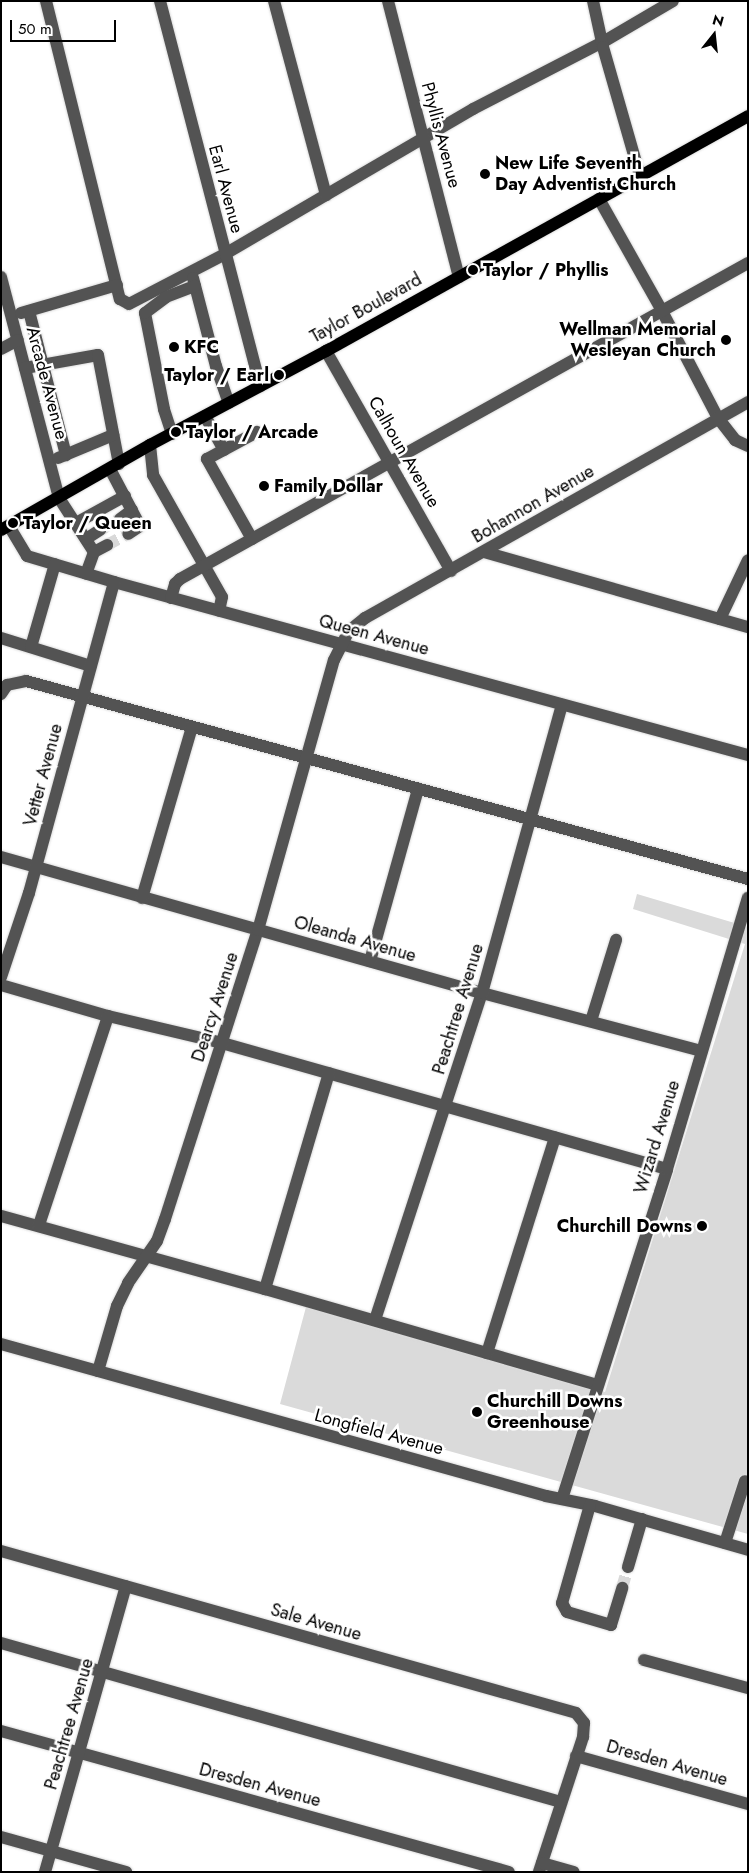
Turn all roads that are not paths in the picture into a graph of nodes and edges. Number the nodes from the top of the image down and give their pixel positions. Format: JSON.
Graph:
{"nodes":[{"id":1,"x":46,"y":1,"type":"edge"},
{"id":2,"x":160,"y":1,"type":"edge"},
{"id":3,"x":274,"y":1,"type":"edge"},
{"id":4,"x":388,"y":1,"type":"edge"},
{"id":5,"x":593,"y":1,"type":"edge"},
{"id":6,"x":674,"y":1,"type":"edge"},
{"id":7,"x":603,"y":42,"type":"junction"},
{"id":8,"x":748,"y":116,"type":"edge"},
{"id":9,"x":424,"y":139,"type":"junction"},
{"id":10,"x":640,"y":176,"type":"junction"},
{"id":11,"x":326,"y":195,"type":"junction"},
{"id":12,"x":599,"y":199,"type":"junction"},
{"id":13,"x":225,"y":254,"type":"junction"},
{"id":14,"x":748,"y":263,"type":"edge"},
{"id":15,"x":191,"y":271,"type":"junction"},
{"id":16,"x":1,"y":277,"type":"edge"},
{"id":17,"x":459,"y":277,"type":"junction"},
{"id":18,"x":117,"y":285,"type":"junction"},
{"id":19,"x":195,"y":286,"type":"junction"},
{"id":20,"x":29,"y":310,"type":"junction"},
{"id":21,"x":662,"y":311,"type":"junction"},
{"id":22,"x":11,"y":316,"type":"junction"},
{"id":23,"x":18,"y":340,"type":"junction"},
{"id":24,"x":1,"y":349,"type":"edge"},
{"id":25,"x":326,"y":351,"type":"junction"},
{"id":26,"x":43,"y":366,"type":"junction"},
{"id":27,"x":25,"y":368,"type":"junction"},
{"id":28,"x":260,"y":386,"type":"junction"},
{"id":29,"x":748,"y":402,"type":"edge"},
{"id":30,"x":229,"y":403,"type":"junction"},
{"id":31,"x":205,"y":416,"type":"junction"},
{"id":32,"x":718,"y":418,"type":"junction"},
{"id":33,"x":257,"y":432,"type":"dead end"},
{"id":34,"x":172,"y":434,"type":"junction"},
{"id":35,"x":113,"y":435,"type":"junction"},
{"id":36,"x":150,"y":445,"type":"junction"},
{"id":37,"x":748,"y":446,"type":"edge"},
{"id":38,"x":224,"y":450,"type":"junction"},
{"id":39,"x":66,"y":455,"type":"junction"},
{"id":40,"x":49,"y":461,"type":"junction"},
{"id":41,"x":390,"y":462,"type":"junction"},
{"id":42,"x":114,"y":467,"type":"junction"},
{"id":43,"x":125,"y":496,"type":"junction"},
{"id":44,"x":59,"y":498,"type":"junction"},
{"id":45,"x":132,"y":510,"type":"junction"},
{"id":46,"x":120,"y":519,"type":"tunnel mouth"},
{"id":47,"x":76,"y":524,"type":"junction"},
{"id":48,"x":5,"y":528,"type":"edge"},
{"id":49,"x":100,"y":530,"type":"tunnel mouth"},
{"id":50,"x":128,"y":534,"type":"tunnel mouth"},
{"id":51,"x":86,"y":539,"type":"junction"},
{"id":52,"x":252,"y":539,"type":"junction"},
{"id":53,"x":108,"y":545,"type":"tunnel mouth"},
{"id":54,"x":94,"y":552,"type":"junction"},
{"id":55,"x":484,"y":552,"type":"junction"},
{"id":56,"x":748,"y":560,"type":"edge"},
{"id":57,"x":55,"y":564,"type":"junction"},
{"id":58,"x":206,"y":565,"type":"junction"},
{"id":59,"x":451,"y":571,"type":"junction"},
{"id":60,"x":86,"y":574,"type":"junction"},
{"id":61,"x":114,"y":582,"type":"junction"},
{"id":62,"x":171,"y":598,"type":"junction"},
{"id":63,"x":219,"y":611,"type":"junction"},
{"id":64,"x":720,"y":619,"type":"junction"},
{"id":65,"x":748,"y":627,"type":"edge"},
{"id":66,"x":1,"y":638,"type":"edge"},
{"id":67,"x":342,"y":644,"type":"junction"},
{"id":68,"x":31,"y":646,"type":"junction"},
{"id":69,"x":91,"y":666,"type":"junction"},
{"id":70,"x":1,"y":694,"type":"edge"},
{"id":71,"x":82,"y":698,"type":"junction"},
{"id":72,"x":562,"y":705,"type":"junction"},
{"id":73,"x":192,"y":727,"type":"junction"},
{"id":74,"x":748,"y":755,"type":"edge"},
{"id":75,"x":307,"y":759,"type":"junction"},
{"id":76,"x":418,"y":788,"type":"junction"},
{"id":77,"x":531,"y":819,"type":"junction"},
{"id":78,"x":1,"y":857,"type":"edge"},
{"id":79,"x":36,"y":867,"type":"junction"},
{"id":80,"x":748,"y":879,"type":"edge"},
{"id":81,"x":142,"y":898,"type":"junction"},
{"id":82,"x":748,"y":898,"type":"edge"},
{"id":83,"x":258,"y":930,"type":"junction"},
{"id":84,"x":616,"y":940,"type":"dead end"},
{"id":85,"x":370,"y":961,"type":"junction"},
{"id":86,"x":1,"y":977,"type":"edge"},
{"id":87,"x":1,"y":985,"type":"edge"},
{"id":88,"x":482,"y":993,"type":"junction"},
{"id":89,"x":108,"y":1016,"type":"junction"},
{"id":90,"x":591,"y":1021,"type":"junction"},
{"id":91,"x":222,"y":1043,"type":"junction"},
{"id":92,"x":701,"y":1051,"type":"junction"},
{"id":93,"x":329,"y":1073,"type":"junction"},
{"id":94,"x":446,"y":1106,"type":"junction"},
{"id":95,"x":555,"y":1137,"type":"junction"},
{"id":96,"x":667,"y":1169,"type":"junction"},
{"id":97,"x":1,"y":1216,"type":"edge"},
{"id":98,"x":39,"y":1225,"type":"junction"},
{"id":99,"x":148,"y":1256,"type":"junction"},
{"id":100,"x":265,"y":1289,"type":"junction"},
{"id":101,"x":375,"y":1320,"type":"junction"},
{"id":102,"x":1,"y":1344,"type":"edge"},
{"id":103,"x":487,"y":1353,"type":"junction"},
{"id":104,"x":98,"y":1371,"type":"junction"},
{"id":105,"x":597,"y":1386,"type":"junction"},
{"id":106,"x":745,"y":1481,"type":"dead end"},
{"id":107,"x":562,"y":1499,"type":"junction"},
{"id":108,"x":590,"y":1505,"type":"junction"},
{"id":109,"x":642,"y":1519,"type":"junction"},
{"id":110,"x":725,"y":1543,"type":"junction"},
{"id":111,"x":748,"y":1550,"type":"edge"},
{"id":112,"x":1,"y":1551,"type":"edge"},
{"id":113,"x":628,"y":1567,"type":"tunnel mouth"},
{"id":114,"x":126,"y":1586,"type":"junction"},
{"id":115,"x":622,"y":1588,"type":"tunnel mouth"},
{"id":116,"x":1,"y":1643,"type":"edge"},
{"id":117,"x":644,"y":1660,"type":"dead end"},
{"id":118,"x":101,"y":1672,"type":"junction"},
{"id":119,"x":748,"y":1688,"type":"edge"},
{"id":120,"x":1,"y":1731,"type":"edge"},
{"id":121,"x":79,"y":1753,"type":"junction"},
{"id":122,"x":576,"y":1756,"type":"junction"},
{"id":123,"x":562,"y":1802,"type":"junction"},
{"id":124,"x":748,"y":1804,"type":"edge"},
{"id":125,"x":1,"y":1836,"type":"edge"},
{"id":126,"x":52,"y":1851,"type":"junction"},
{"id":127,"x":540,"y":1867,"type":"edge"},
{"id":128,"x":45,"y":1872,"type":"edge"},
{"id":129,"x":126,"y":1872,"type":"edge"},
{"id":130,"x":509,"y":1872,"type":"edge"},
{"id":131,"x":574,"y":1872,"type":"edge"}],
"edges":[{"from":1,"to":18,"type":"street"},
{"from":2,"to":13,"type":"street","name":"Earl Avenue"},
{"from":3,"to":11,"type":"street"},
{"from":4,"to":9,"type":"street","name":"Phyllis Avenue"},
{"from":5,"to":7,"type":"street"},
{"from":6,"to":7,"type":"street"},
{"from":7,"to":9,"type":"street"},
{"from":7,"to":10,"type":"street"},
{"from":8,"to":10,"type":"main road","name":"Taylor Boulevard"},
{"from":9,"to":11,"type":"street"},
{"from":9,"to":17,"type":"street","name":"Phyllis Avenue"},
{"from":10,"to":12,"type":"main road","name":"Taylor Boulevard"},
{"from":11,"to":13,"type":"street"},
{"from":12,"to":17,"type":"main road","name":"Taylor Boulevard"},
{"from":12,"to":21,"type":"street"},
{"from":13,"to":15,"type":"street"},
{"from":13,"to":28,"type":"street","name":"Earl Avenue"},
{"from":14,"to":21,"type":"street"},
{"from":15,"to":18,"type":"street"},
{"from":15,"to":19,"type":"street"},
{"from":16,"to":22,"type":"street","name":"Arcade Avenue"},
{"from":17,"to":25,"type":"main road","name":"Taylor Boulevard"},
{"from":18,"to":20,"type":"street"},
{"from":19,"to":30,"type":"street"},
{"from":19,"to":34,"type":"street"},
{"from":20,"to":22,"type":"street"},
{"from":20,"to":26,"type":"street"},
{"from":21,"to":32,"type":"street"},
{"from":21,"to":41,"type":"street"},
{"from":22,"to":23,"type":"street","name":"Arcade Avenue"},
{"from":23,"to":24,"type":"street"},
{"from":23,"to":27,"type":"street","name":"Arcade Avenue"},
{"from":25,"to":28,"type":"main road","name":"Taylor Boulevard"},
{"from":25,"to":41,"type":"street","name":"Calhoun Avenue"},
{"from":26,"to":27,"type":"street"},
{"from":26,"to":35,"type":"street"},
{"from":26,"to":39,"type":"street"},
{"from":27,"to":40,"type":"street","name":"Arcade Avenue"},
{"from":28,"to":30,"type":"main road","name":"Taylor Boulevard"},
{"from":29,"to":32,"type":"street","name":"Bohannon Avenue"},
{"from":30,"to":31,"type":"main road","name":"Taylor Boulevard"},
{"from":31,"to":34,"type":"main road","name":"Taylor Boulevard"},
{"from":31,"to":38,"type":"street"},
{"from":32,"to":37,"type":"street"},
{"from":32,"to":55,"type":"street","name":"Bohannon Avenue"},
{"from":33,"to":38,"type":"street"},
{"from":34,"to":36,"type":"main road","name":"Taylor Boulevard"},
{"from":35,"to":39,"type":"street"},
{"from":35,"to":42,"type":"street"},
{"from":36,"to":42,"type":"main road","name":"Taylor Boulevard"},
{"from":36,"to":58,"type":"street"},
{"from":38,"to":52,"type":"street"},
{"from":39,"to":40,"type":"street"},
{"from":40,"to":44,"type":"street","name":"Arcade Avenue"},
{"from":41,"to":52,"type":"street"},
{"from":41,"to":59,"type":"street","name":"Calhoun Avenue"},
{"from":42,"to":43,"type":"street"},
{"from":42,"to":44,"type":"main road","name":"Taylor Boulevard"},
{"from":43,"to":45,"type":"street"},
{"from":43,"to":47,"type":"street"},
{"from":44,"to":47,"type":"street","name":"Arcade Avenue"},
{"from":44,"to":48,"type":"main road","name":"Taylor Boulevard"},
{"from":45,"to":46,"type":"street"},
{"from":45,"to":50,"type":"street"},
{"from":47,"to":51,"type":"street","name":"Arcade Avenue"},
{"from":48,"to":57,"type":"street","name":"Queen Avenue"},
{"from":49,"to":51,"type":"street"},
{"from":51,"to":54,"type":"street","name":"Arcade Avenue"},
{"from":52,"to":58,"type":"street"},
{"from":53,"to":54,"type":"street"},
{"from":54,"to":60,"type":"street"},
{"from":55,"to":59,"type":"street","name":"Bohannon Avenue"},
{"from":55,"to":64,"type":"street"},
{"from":56,"to":64,"type":"street"},
{"from":57,"to":60,"type":"street","name":"Queen Avenue"},
{"from":57,"to":68,"type":"street"},
{"from":58,"to":62,"type":"street"},
{"from":58,"to":63,"type":"street"},
{"from":59,"to":67,"type":"street","name":"Bohannon Avenue"},
{"from":60,"to":61,"type":"street","name":"Queen Avenue"},
{"from":61,"to":62,"type":"street","name":"Queen Avenue"},
{"from":61,"to":69,"type":"street","name":"Vetter Avenue"},
{"from":62,"to":63,"type":"street","name":"Queen Avenue"},
{"from":63,"to":67,"type":"street","name":"Queen Avenue"},
{"from":64,"to":65,"type":"street"},
{"from":66,"to":68,"type":"street"},
{"from":67,"to":72,"type":"street","name":"Queen Avenue"},
{"from":67,"to":75,"type":"street","name":"Dearcy Avenue"},
{"from":68,"to":69,"type":"street"},
{"from":69,"to":71,"type":"street","name":"Vetter Avenue"},
{"from":70,"to":71,"type":"street"},
{"from":71,"to":73,"type":"street"},
{"from":71,"to":79,"type":"street","name":"Vetter Avenue"},
{"from":72,"to":74,"type":"street","name":"Queen Avenue"},
{"from":72,"to":77,"type":"street","name":"Peachtree Avenue"},
{"from":73,"to":75,"type":"street"},
{"from":73,"to":81,"type":"street"},
{"from":75,"to":76,"type":"street"},
{"from":75,"to":83,"type":"street","name":"Dearcy Avenue"},
{"from":76,"to":77,"type":"street"},
{"from":76,"to":85,"type":"street"},
{"from":77,"to":80,"type":"street"},
{"from":77,"to":88,"type":"street","name":"Peachtree Avenue"},
{"from":78,"to":79,"type":"street","name":"Oleanda Avenue"},
{"from":79,"to":81,"type":"street","name":"Oleanda Avenue"},
{"from":79,"to":86,"type":"street","name":"Vetter Avenue"},
{"from":81,"to":83,"type":"street","name":"Oleanda Avenue"},
{"from":82,"to":92,"type":"street","name":"Wizard Avenue"},
{"from":83,"to":85,"type":"street","name":"Oleanda Avenue"},
{"from":83,"to":91,"type":"street","name":"Dearcy Avenue"},
{"from":84,"to":90,"type":"street"},
{"from":85,"to":88,"type":"street","name":"Oleanda Avenue"},
{"from":87,"to":89,"type":"street"},
{"from":88,"to":90,"type":"street","name":"Oleanda Avenue"},
{"from":88,"to":94,"type":"street","name":"Peachtree Avenue"},
{"from":89,"to":91,"type":"street"},
{"from":89,"to":98,"type":"street"},
{"from":90,"to":92,"type":"street","name":"Oleanda Avenue"},
{"from":91,"to":93,"type":"street"},
{"from":91,"to":99,"type":"street","name":"Dearcy Avenue"},
{"from":92,"to":96,"type":"street","name":"Wizard Avenue"},
{"from":93,"to":94,"type":"street"},
{"from":93,"to":100,"type":"street"},
{"from":94,"to":95,"type":"street"},
{"from":94,"to":101,"type":"street","name":"Peachtree Avenue"},
{"from":95,"to":96,"type":"street"},
{"from":95,"to":103,"type":"street"},
{"from":96,"to":105,"type":"street","name":"Wizard Avenue"},
{"from":97,"to":98,"type":"street"},
{"from":98,"to":99,"type":"street"},
{"from":99,"to":100,"type":"street"},
{"from":99,"to":104,"type":"street","name":"Dearcy Avenue"},
{"from":100,"to":101,"type":"street"},
{"from":101,"to":103,"type":"street"},
{"from":102,"to":104,"type":"street","name":"Longfield Avenue"},
{"from":103,"to":105,"type":"street"},
{"from":104,"to":107,"type":"street","name":"Longfield Avenue"},
{"from":105,"to":107,"type":"street","name":"Wizard Avenue"},
{"from":106,"to":110,"type":"street"},
{"from":107,"to":108,"type":"street","name":"Longfield Avenue"},
{"from":108,"to":109,"type":"street","name":"Longfield Avenue"},
{"from":108,"to":115,"type":"street"},
{"from":109,"to":110,"type":"street","name":"Longfield Avenue"},
{"from":109,"to":113,"type":"street"},
{"from":110,"to":111,"type":"street","name":"Longfield Avenue"},
{"from":112,"to":114,"type":"street","name":"Sale Avenue"},
{"from":114,"to":118,"type":"street","name":"Peachtree Avenue"},
{"from":114,"to":122,"type":"street","name":"Sale Avenue"},
{"from":116,"to":118,"type":"street"},
{"from":117,"to":119,"type":"street"},
{"from":118,"to":121,"type":"street","name":"Peachtree Avenue"},
{"from":118,"to":123,"type":"street"},
{"from":120,"to":121,"type":"street","name":"Dresden Avenue"},
{"from":121,"to":126,"type":"street","name":"Peachtree Avenue"},
{"from":121,"to":130,"type":"street","name":"Dresden Avenue"},
{"from":122,"to":123,"type":"street","name":"Sale Avenue"},
{"from":122,"to":124,"type":"street","name":"Dresden Avenue"},
{"from":123,"to":127,"type":"street","name":"Sale Avenue"},
{"from":125,"to":126,"type":"street"},
{"from":126,"to":128,"type":"street","name":"Peachtree Avenue"},
{"from":126,"to":129,"type":"street"},
{"from":127,"to":131,"type":"street"}]}
